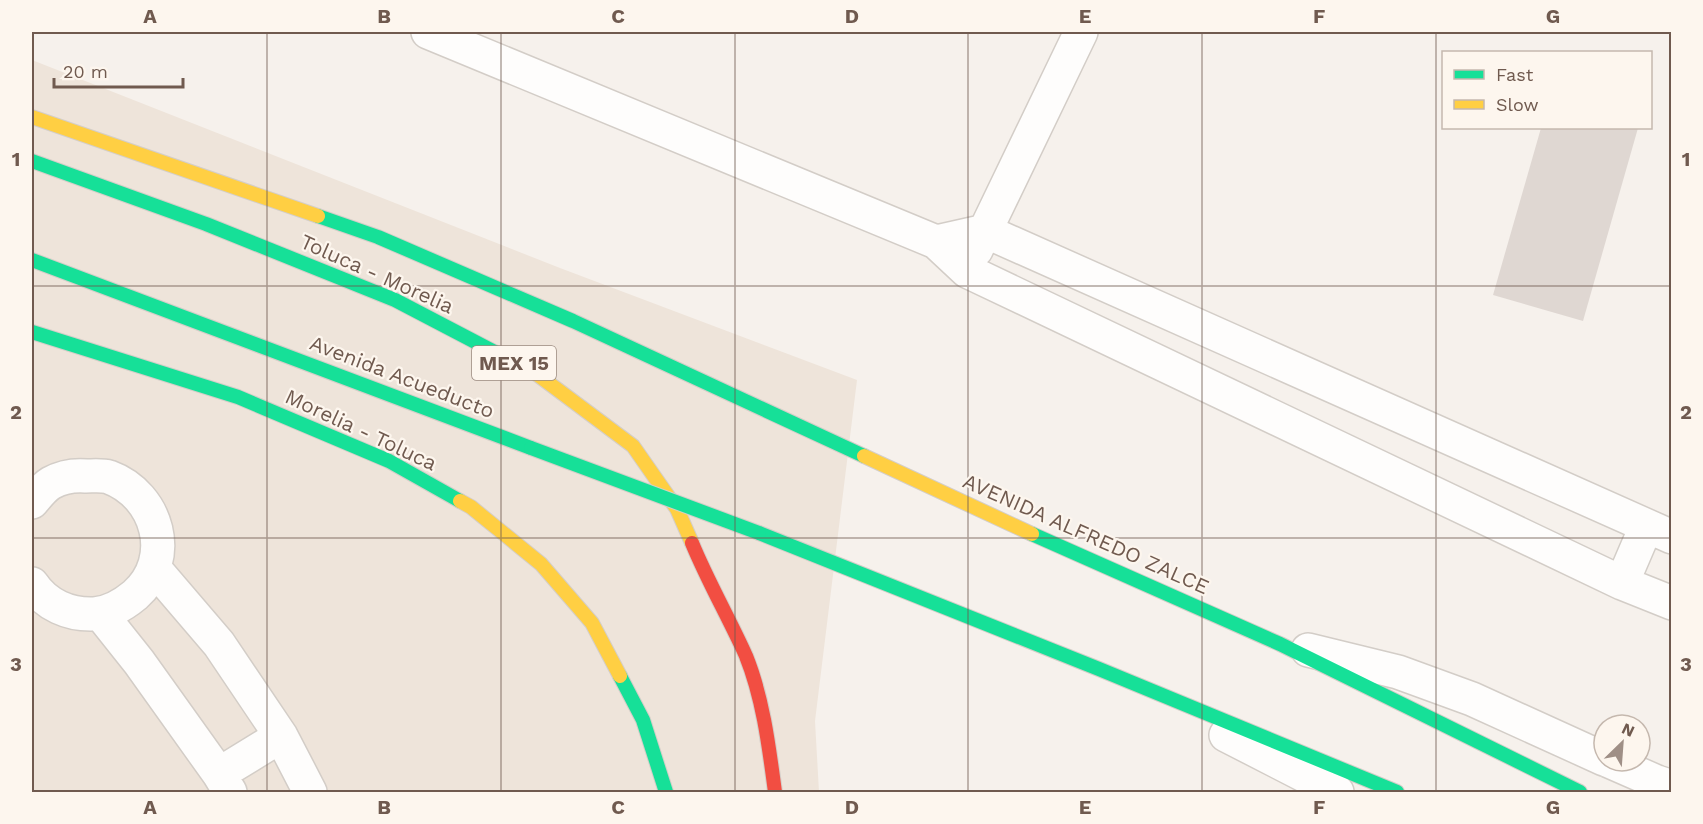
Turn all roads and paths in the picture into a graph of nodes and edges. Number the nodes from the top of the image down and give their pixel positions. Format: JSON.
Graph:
{"nodes":[{"id":1,"x":428,"y":32,"type":"edge"},
{"id":2,"x":1081,"y":32,"type":"edge"},
{"id":3,"x":32,"y":117,"type":"edge"},
{"id":4,"x":32,"y":161,"type":"edge"},
{"id":5,"x":985,"y":231,"type":"junction"},
{"id":6,"x":936,"y":242,"type":"junction"},
{"id":7,"x":32,"y":260,"type":"edge"},
{"id":8,"x":967,"y":271,"type":"junction"},
{"id":9,"x":32,"y":332,"type":"edge"},
{"id":10,"x":32,"y":502,"type":"edge"},
{"id":11,"x":1659,"y":532,"type":"edge"},
{"id":12,"x":154,"y":568,"type":"junction"},
{"id":13,"x":1622,"y":583,"type":"junction"},
{"id":14,"x":32,"y":585,"type":"edge"},
{"id":15,"x":1671,"y":603,"type":"edge"},
{"id":16,"x":100,"y":614,"type":"junction"},
{"id":17,"x":1280,"y":644,"type":"junction"},
{"id":18,"x":1099,"y":669,"type":"junction"},
{"id":19,"x":281,"y":736,"type":"junction"},
{"id":20,"x":1592,"y":754,"type":"edge"},
{"id":21,"x":1636,"y":773,"type":"edge"},
{"id":22,"x":224,"y":783,"type":"edge"},
{"id":23,"x":1671,"y":787,"type":"edge"},
{"id":24,"x":310,"y":792,"type":"edge"},
{"id":25,"x":666,"y":792,"type":"edge"},
{"id":26,"x":775,"y":792,"type":"edge"},
{"id":27,"x":1337,"y":792,"type":"edge"},
{"id":28,"x":1397,"y":792,"type":"edge"},
{"id":29,"x":1580,"y":792,"type":"edge"}],
"edges":[{"from":1,"to":6,"type":"street"},
{"from":2,"to":5,"type":"street"},
{"from":3,"to":17,"type":"main road","name":"AVENIDA ALFREDO ZALCE"},
{"from":4,"to":26,"type":"main road","name":"Toluca - Morelia","number":"MEX 15"},
{"from":5,"to":6,"type":"street"},
{"from":5,"to":8,"type":"street"},
{"from":5,"to":11,"type":"street"},
{"from":6,"to":8,"type":"street"},
{"from":7,"to":18,"type":"main road","name":"Avenida Acueducto","bridge":true},
{"from":8,"to":13,"type":"street"},
{"from":9,"to":25,"type":"main road","name":"Morelia - Toluca"},
{"from":10,"to":12,"type":"street"},
{"from":11,"to":13,"type":"street"},
{"from":12,"to":16,"type":"street"},
{"from":12,"to":19,"type":"street"},
{"from":13,"to":15,"type":"street"},
{"from":14,"to":16,"type":"street"},
{"from":16,"to":22,"type":"street"},
{"from":17,"to":20,"type":"street"},
{"from":17,"to":29,"type":"main road","name":"AVENIDA ALFREDO ZALCE"},
{"from":18,"to":27,"type":"street"},
{"from":18,"to":28,"type":"main road"},
{"from":19,"to":22,"type":"street"},
{"from":19,"to":24,"type":"street"},
{"from":21,"to":23,"type":"street"}]}
